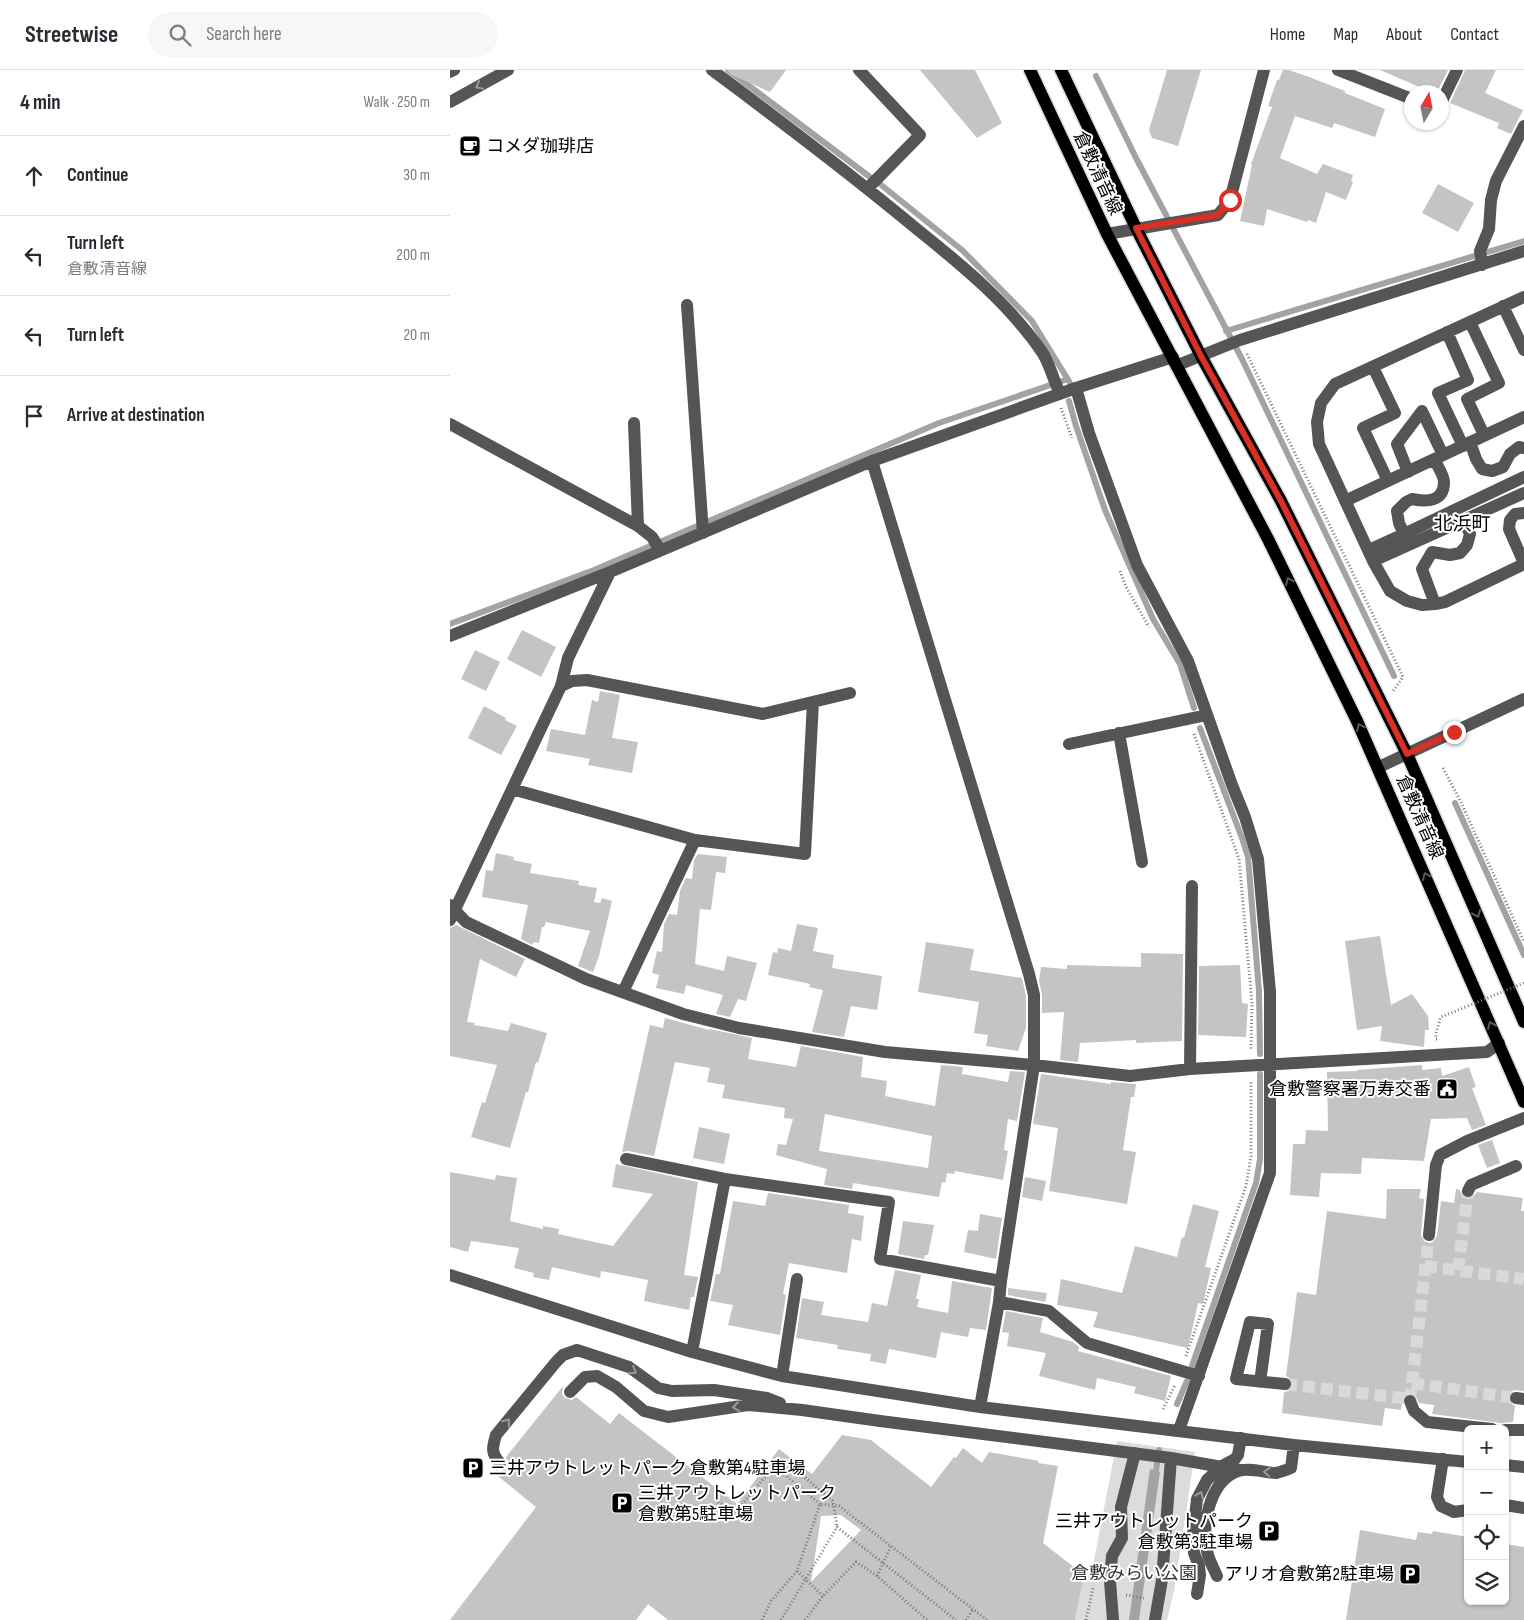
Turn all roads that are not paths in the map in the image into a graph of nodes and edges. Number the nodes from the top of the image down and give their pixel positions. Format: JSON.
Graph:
{"nodes":[{"id":1,"x":454,"y":70,"type":"edge"},
{"id":2,"x":508,"y":70,"type":"edge"},
{"id":3,"x":712,"y":70,"type":"edge"},
{"id":4,"x":859,"y":70,"type":"edge"},
{"id":5,"x":1030,"y":70,"type":"edge"},
{"id":6,"x":1062,"y":70,"type":"edge"},
{"id":7,"x":1264,"y":70,"type":"edge"},
{"id":8,"x":1338,"y":70,"type":"edge"},
{"id":9,"x":1457,"y":70,"type":"edge"},
{"id":10,"x":450,"y":72,"type":"edge"},
{"id":11,"x":1449,"y":87,"type":"edge"},
{"id":12,"x":1404,"y":96,"type":"edge"},
{"id":13,"x":450,"y":102,"type":"edge"},
{"id":14,"x":1524,"y":126,"type":"edge"},
{"id":15,"x":868,"y":188,"type":"junction"},
{"id":16,"x":1136,"y":228,"type":"junction"},
{"id":17,"x":1107,"y":234,"type":"junction"},
{"id":18,"x":1524,"y":251,"type":"edge"},
{"id":19,"x":1481,"y":258,"type":"junction"},
{"id":20,"x":1524,"y":297,"type":"edge"},
{"id":21,"x":687,"y":306,"type":"dead end"},
{"id":22,"x":1503,"y":306,"type":"junction"},
{"id":23,"x":1470,"y":322,"type":"junction"},
{"id":24,"x":1447,"y":332,"type":"junction"},
{"id":25,"x":1524,"y":350,"type":"edge"},
{"id":26,"x":1201,"y":356,"type":"junction"},
{"id":27,"x":1175,"y":361,"type":"junction"},
{"id":28,"x":1373,"y":367,"type":"junction"},
{"id":29,"x":1057,"y":386,"type":"junction"},
{"id":30,"x":1076,"y":388,"type":"junction"},
{"id":31,"x":1524,"y":417,"type":"edge"},
{"id":32,"x":450,"y":424,"type":"edge"},
{"id":33,"x":634,"y":424,"type":"dead end"},
{"id":34,"x":1484,"y":435,"type":"junction"},
{"id":35,"x":1467,"y":444,"type":"junction"},
{"id":36,"x":1524,"y":448,"type":"edge"},
{"id":37,"x":1439,"y":457,"type":"junction"},
{"id":38,"x":872,"y":461,"type":"junction"},
{"id":39,"x":1408,"y":472,"type":"junction"},
{"id":40,"x":1524,"y":477,"type":"edge"},
{"id":41,"x":1388,"y":481,"type":"junction"},
{"id":42,"x":1524,"y":492,"type":"edge"},
{"id":43,"x":1345,"y":501,"type":"junction"},
{"id":44,"x":1524,"y":513,"type":"edge"},
{"id":45,"x":1464,"y":521,"type":"junction"},
{"id":46,"x":702,"y":524,"type":"junction"},
{"id":47,"x":638,"y":526,"type":"junction"},
{"id":48,"x":1404,"y":534,"type":"junction"},
{"id":49,"x":656,"y":544,"type":"junction"},
{"id":50,"x":1371,"y":555,"type":"junction"},
{"id":51,"x":1524,"y":563,"type":"edge"},
{"id":52,"x":610,"y":572,"type":"junction"},
{"id":53,"x":1435,"y":604,"type":"junction"},
{"id":54,"x":450,"y":636,"type":"edge"},
{"id":55,"x":561,"y":686,"type":"junction"},
{"id":56,"x":850,"y":693,"type":"dead end"},
{"id":57,"x":1524,"y":699,"type":"edge"},
{"id":58,"x":813,"y":702,"type":"junction"},
{"id":59,"x":1207,"y":715,"type":"junction"},
{"id":60,"x":1119,"y":734,"type":"junction"},
{"id":61,"x":1069,"y":744,"type":"dead end"},
{"id":62,"x":1407,"y":754,"type":"junction"},
{"id":63,"x":1379,"y":768,"type":"junction"},
{"id":64,"x":512,"y":789,"type":"junction"},
{"id":65,"x":695,"y":840,"type":"junction"},
{"id":66,"x":1142,"y":862,"type":"dead end"},
{"id":67,"x":1192,"y":886,"type":"dead end"},
{"id":68,"x":452,"y":912,"type":"edge"},
{"id":69,"x":623,"y":992,"type":"junction"},
{"id":70,"x":1524,"y":1022,"type":"edge"},
{"id":71,"x":1499,"y":1043,"type":"junction"},
{"id":72,"x":1270,"y":1064,"type":"junction"},
{"id":73,"x":1034,"y":1065,"type":"junction"},
{"id":74,"x":1190,"y":1069,"type":"junction"},
{"id":75,"x":1524,"y":1102,"type":"edge"},
{"id":76,"x":1524,"y":1118,"type":"edge"},
{"id":77,"x":626,"y":1159,"type":"dead end"},
{"id":78,"x":1516,"y":1166,"type":"dead end"},
{"id":79,"x":725,"y":1179,"type":"junction"},
{"id":80,"x":1468,"y":1191,"type":"dead end"},
{"id":81,"x":1428,"y":1235,"type":"tunnel mouth"},
{"id":82,"x":450,"y":1275,"type":"edge"},
{"id":83,"x":797,"y":1279,"type":"dead end"},
{"id":84,"x":1001,"y":1281,"type":"junction"},
{"id":85,"x":999,"y":1302,"type":"junction"},
{"id":86,"x":692,"y":1352,"type":"junction"},
{"id":87,"x":782,"y":1376,"type":"junction"},
{"id":88,"x":1199,"y":1376,"type":"junction"},
{"id":89,"x":1260,"y":1382,"type":"junction"},
{"id":90,"x":1285,"y":1384,"type":"tunnel mouth"},
{"id":91,"x":570,"y":1392,"type":"dead end"},
{"id":92,"x":1410,"y":1401,"type":"tunnel mouth"},
{"id":93,"x":980,"y":1407,"type":"junction"},
{"id":94,"x":802,"y":1410,"type":"junction"},
{"id":95,"x":1464,"y":1426,"type":"edge"},
{"id":96,"x":1179,"y":1430,"type":"junction"},
{"id":97,"x":1509,"y":1430,"type":"edge"},
{"id":98,"x":1524,"y":1430,"type":"edge"},
{"id":99,"x":1241,"y":1438,"type":"junction"},
{"id":100,"x":1294,"y":1445,"type":"junction"},
{"id":101,"x":1141,"y":1454,"type":"junction"},
{"id":102,"x":1170,"y":1458,"type":"junction"},
{"id":103,"x":1443,"y":1460,"type":"junction"},
{"id":104,"x":1464,"y":1462,"type":"edge"},
{"id":105,"x":500,"y":1464,"type":"dead end"},
{"id":106,"x":1222,"y":1466,"type":"junction"},
{"id":107,"x":1509,"y":1466,"type":"edge"},
{"id":108,"x":1524,"y":1467,"type":"edge"},
{"id":109,"x":1240,"y":1470,"type":"junction"},
{"id":110,"x":1509,"y":1506,"type":"edge"},
{"id":111,"x":1524,"y":1508,"type":"edge"},
{"id":112,"x":1464,"y":1511,"type":"edge"},
{"id":113,"x":1217,"y":1576,"type":"dead end"},
{"id":114,"x":1198,"y":1594,"type":"dead end"},
{"id":115,"x":1113,"y":1620,"type":"edge"},
{"id":116,"x":1155,"y":1620,"type":"edge"}],
"edges":[{"from":1,"to":10,"type":"street"},
{"from":2,"to":13,"type":"street","one_way":true},
{"from":3,"to":15,"type":"street"},
{"from":4,"to":15,"type":"street"},
{"from":5,"to":17,"type":"main road","name":"倉敷清音線"},
{"from":6,"to":16,"type":"main road","name":"倉敷清音線"},
{"from":7,"to":16,"type":"street"},
{"from":8,"to":12,"type":"street"},
{"from":9,"to":11,"type":"street"},
{"from":14,"to":19,"type":"street"},
{"from":15,"to":29,"type":"street"},
{"from":16,"to":17,"type":"street"},
{"from":16,"to":26,"type":"main road","name":"倉敷清音線"},
{"from":17,"to":27,"type":"main road","name":"倉敷清音線"},
{"from":18,"to":19,"type":"street"},
{"from":19,"to":26,"type":"street"},
{"from":20,"to":22,"type":"street"},
{"from":21,"to":46,"type":"street"},
{"from":22,"to":23,"type":"street"},
{"from":22,"to":25,"type":"street"},
{"from":23,"to":24,"type":"street"},
{"from":23,"to":34,"type":"street"},
{"from":24,"to":28,"type":"street"},
{"from":24,"to":35,"type":"street"},
{"from":26,"to":27,"type":"street"},
{"from":26,"to":62,"type":"main road","name":"倉敷清音線"},
{"from":27,"to":30,"type":"street"},
{"from":63,"to":27,"type":"main road","name":"倉敷清音線","one_way":true},
{"from":28,"to":41,"type":"street"},
{"from":28,"to":43,"type":"street"},
{"from":29,"to":30,"type":"street"},
{"from":29,"to":38,"type":"street"},
{"from":30,"to":59,"type":"street"},
{"from":31,"to":34,"type":"street"},
{"from":32,"to":47,"type":"street"},
{"from":33,"to":47,"type":"street"},
{"from":34,"to":35,"type":"street"},
{"from":35,"to":36,"type":"street"},
{"from":35,"to":37,"type":"street"},
{"from":37,"to":39,"type":"street"},
{"from":37,"to":39,"type":"street"},
{"from":37,"to":48,"type":"street"},
{"from":38,"to":46,"type":"street"},
{"from":38,"to":73,"type":"street"},
{"from":39,"to":41,"type":"street"},
{"from":40,"to":48,"type":"street"},
{"from":41,"to":43,"type":"street"},
{"from":42,"to":45,"type":"street"},
{"from":43,"to":50,"type":"street"},
{"from":44,"to":51,"type":"street"},
{"from":45,"to":50,"type":"street"},
{"from":45,"to":53,"type":"street"},
{"from":46,"to":49,"type":"street"},
{"from":47,"to":49,"type":"street"},
{"from":48,"to":50,"type":"street"},
{"from":49,"to":52,"type":"street"},
{"from":50,"to":53,"type":"street"},
{"from":51,"to":53,"type":"street"},
{"from":52,"to":54,"type":"street"},
{"from":52,"to":55,"type":"street"},
{"from":55,"to":58,"type":"street"},
{"from":55,"to":64,"type":"street"},
{"from":56,"to":58,"type":"street"},
{"from":57,"to":62,"type":"street"},
{"from":58,"to":65,"type":"street"},
{"from":59,"to":60,"type":"street"},
{"from":59,"to":72,"type":"street"},
{"from":60,"to":61,"type":"street"},
{"from":60,"to":66,"type":"street"},
{"from":62,"to":63,"type":"street"},
{"from":62,"to":70,"type":"main road","name":"倉敷清音線","one_way":true},
{"from":71,"to":63,"type":"main road","name":"倉敷清音線","one_way":true},
{"from":64,"to":65,"type":"street"},
{"from":64,"to":68,"type":"street"},
{"from":65,"to":69,"type":"street"},
{"from":67,"to":74,"type":"street"},
{"from":68,"to":69,"type":"street"},
{"from":69,"to":73,"type":"street"},
{"from":71,"to":72,"type":"street"},
{"from":71,"to":75,"type":"main road","name":"倉敷清音線"},
{"from":72,"to":74,"type":"street"},
{"from":72,"to":88,"type":"street"},
{"from":73,"to":74,"type":"street"},
{"from":73,"to":84,"type":"street"},
{"from":76,"to":81,"type":"street"},
{"from":77,"to":79,"type":"street"},
{"from":78,"to":80,"type":"street"},
{"from":79,"to":84,"type":"street"},
{"from":79,"to":86,"type":"street"},
{"from":82,"to":86,"type":"street"},
{"from":83,"to":87,"type":"street"},
{"from":84,"to":85,"type":"street"},
{"from":85,"to":88,"type":"street"},
{"from":85,"to":93,"type":"street"},
{"from":86,"to":87,"type":"street"},
{"from":87,"to":93,"type":"street"},
{"from":88,"to":96,"type":"street"},
{"from":89,"to":89,"type":"street"},
{"from":89,"to":90,"type":"street"},
{"from":94,"to":91,"type":"street","one_way":true},
{"from":92,"to":95,"type":"street"},
{"from":93,"to":96,"type":"street"},
{"from":94,"to":101,"type":"street"},
{"from":105,"to":94,"type":"street","one_way":true},
{"from":96,"to":99,"type":"street"},
{"from":97,"to":98,"type":"street"},
{"from":99,"to":100,"type":"street"},
{"from":99,"to":106,"type":"street"},
{"from":100,"to":103,"type":"street"},
{"from":100,"to":109,"type":"street","one_way":true},
{"from":101,"to":102,"type":"street"},
{"from":101,"to":115,"type":"street"},
{"from":102,"to":106,"type":"street"},
{"from":102,"to":116,"type":"street"},
{"from":103,"to":104,"type":"street"},
{"from":103,"to":112,"type":"street"},
{"from":106,"to":109,"type":"street"},
{"from":114,"to":106,"type":"street","one_way":true},
{"from":107,"to":108,"type":"street"},
{"from":109,"to":113,"type":"street"},
{"from":110,"to":111,"type":"street"}]}
